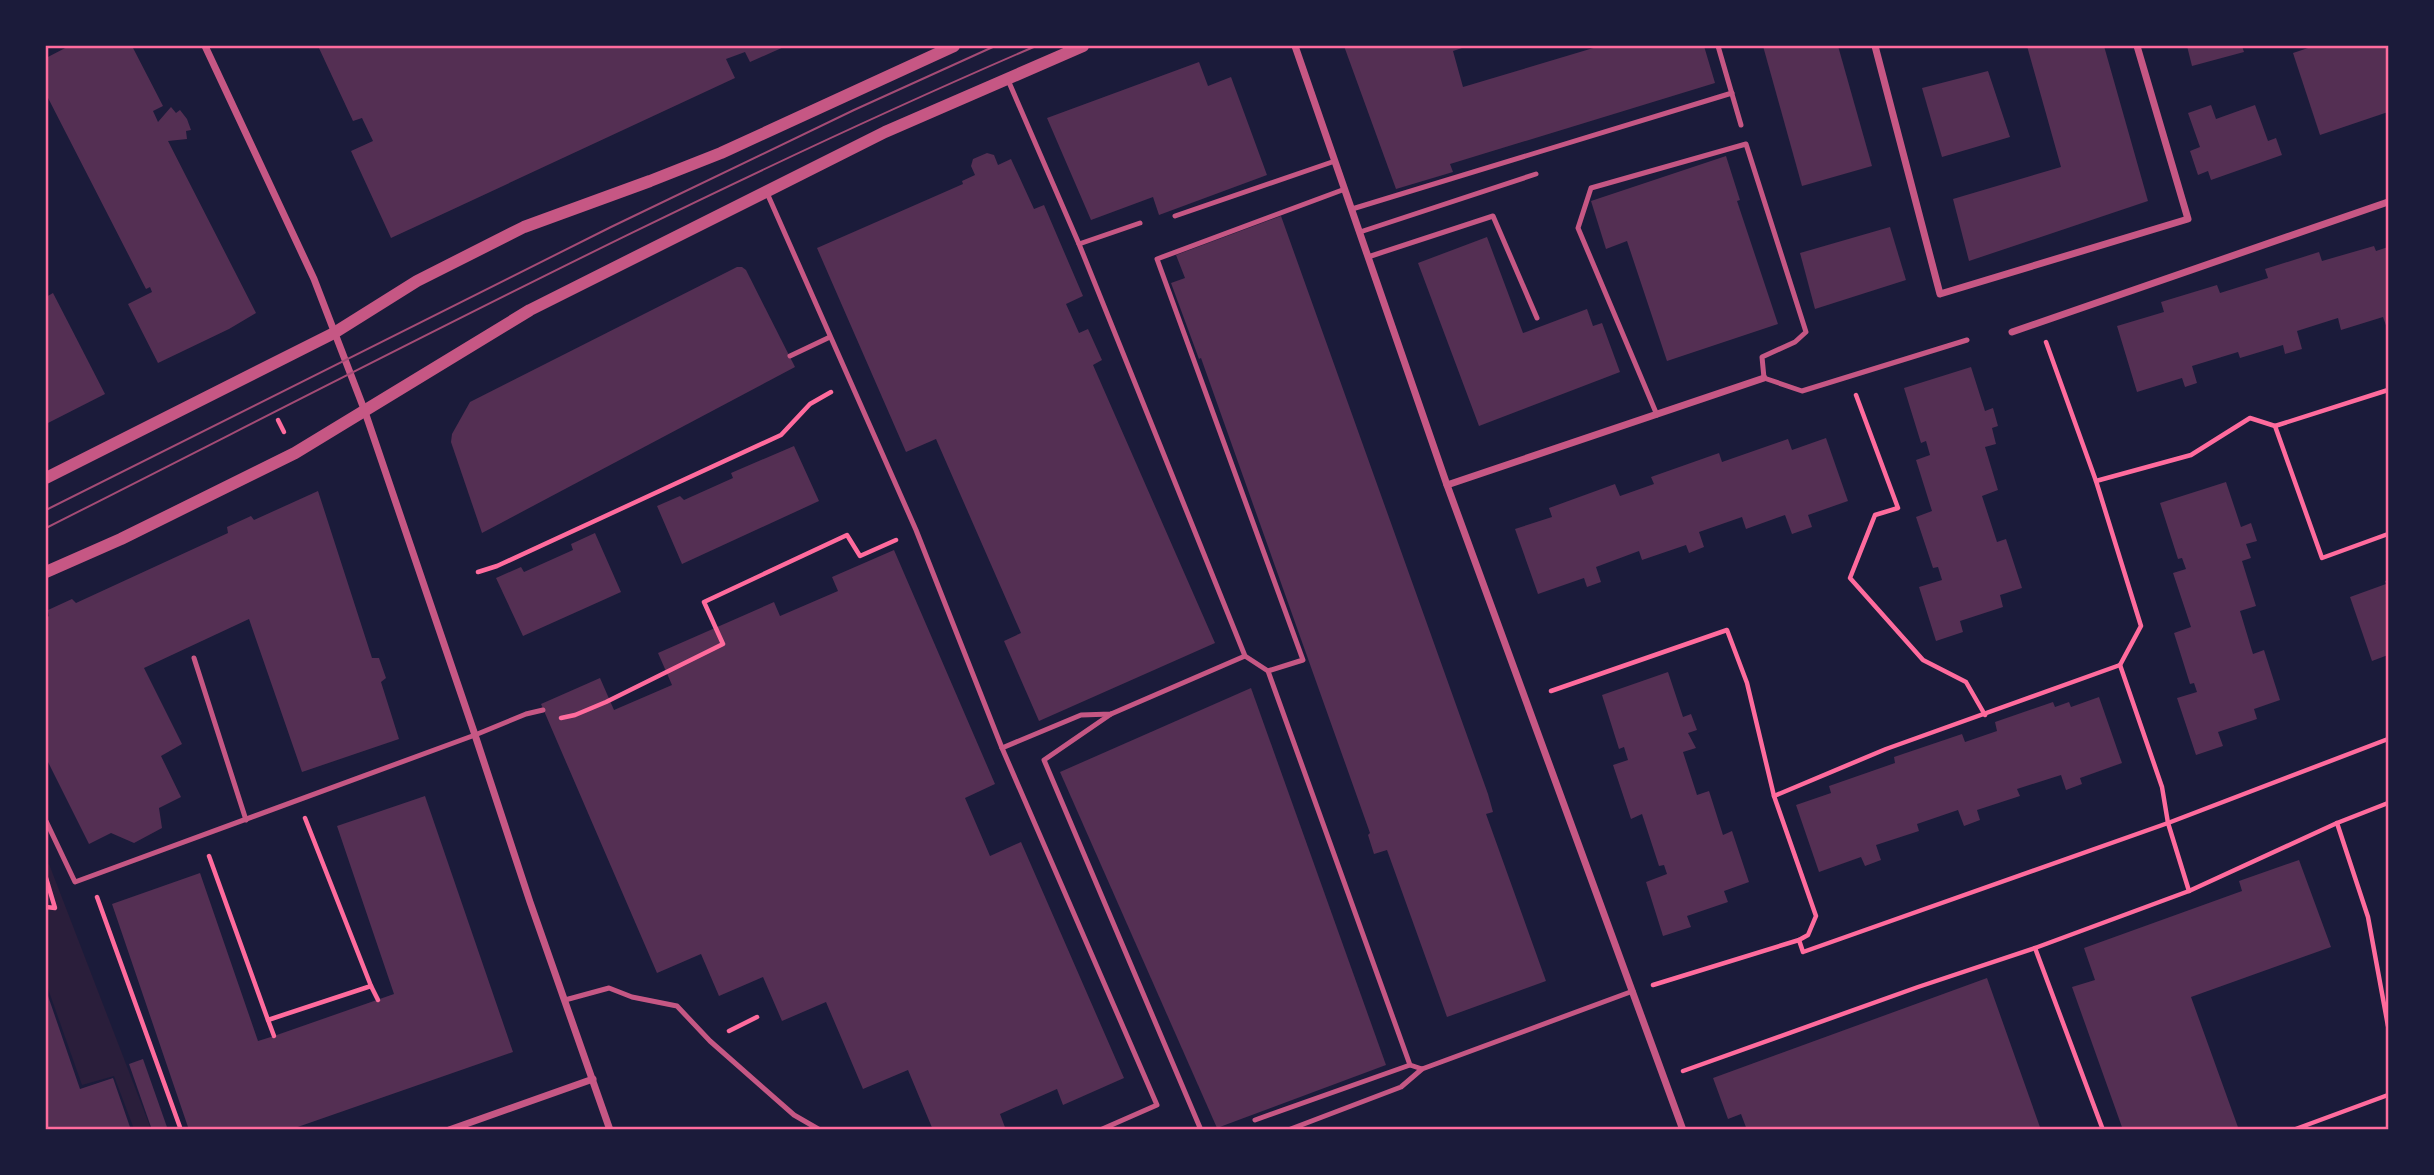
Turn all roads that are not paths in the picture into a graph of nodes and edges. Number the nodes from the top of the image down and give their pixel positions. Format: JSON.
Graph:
{"nodes":[{"id":1,"x":205,"y":46,"type":"edge"},
{"id":2,"x":954,"y":46,"type":"edge"},
{"id":3,"x":1083,"y":46,"type":"edge"},
{"id":4,"x":1295,"y":46,"type":"edge"},
{"id":5,"x":1718,"y":46,"type":"edge"},
{"id":6,"x":1875,"y":46,"type":"edge"},
{"id":7,"x":2137,"y":46,"type":"edge"},
{"id":8,"x":1007,"y":77,"type":"junction"},
{"id":9,"x":1732,"y":93,"type":"junction"},
{"id":10,"x":1741,"y":125,"type":"dead end"},
{"id":11,"x":1335,"y":160,"type":"junction"},
{"id":12,"x":1536,"y":174,"type":"dead end"},
{"id":13,"x":1345,"y":189,"type":"junction"},
{"id":14,"x":767,"y":192,"type":"junction"},
{"id":15,"x":2389,"y":202,"type":"edge"},
{"id":16,"x":1352,"y":209,"type":"junction"},
{"id":17,"x":1175,"y":216,"type":"dead end"},
{"id":18,"x":1140,"y":223,"type":"dead end"},
{"id":19,"x":1360,"y":232,"type":"junction"},
{"id":20,"x":1079,"y":244,"type":"junction"},
{"id":21,"x":1368,"y":257,"type":"junction"},
{"id":22,"x":1537,"y":318,"type":"dead end"},
{"id":23,"x":2012,"y":331,"type":"dead end"},
{"id":24,"x":334,"y":332,"type":"junction"},
{"id":25,"x":831,"y":337,"type":"junction"},
{"id":26,"x":1967,"y":340,"type":"dead end"},
{"id":27,"x":790,"y":356,"type":"dead end"},
{"id":28,"x":1764,"y":379,"type":"junction"},
{"id":29,"x":364,"y":409,"type":"junction"},
{"id":30,"x":1657,"y":415,"type":"junction"},
{"id":31,"x":46,"y":478,"type":"edge"},
{"id":32,"x":1447,"y":485,"type":"junction"},
{"id":33,"x":46,"y":572,"type":"edge"},
{"id":34,"x":1245,"y":656,"type":"junction"},
{"id":35,"x":194,"y":658,"type":"dead end"},
{"id":36,"x":1268,"y":671,"type":"junction"},
{"id":37,"x":542,"y":710,"type":"dead end"},
{"id":38,"x":1111,"y":714,"type":"junction"},
{"id":39,"x":475,"y":735,"type":"junction"},
{"id":40,"x":1002,"y":748,"type":"junction"},
{"id":41,"x":246,"y":820,"type":"junction"},
{"id":42,"x":46,"y":821,"type":"edge"},
{"id":43,"x":1633,"y":991,"type":"junction"},
{"id":44,"x":565,"y":1000,"type":"junction"},
{"id":45,"x":1410,"y":1065,"type":"junction"},
{"id":46,"x":1422,"y":1069,"type":"junction"},
{"id":47,"x":593,"y":1079,"type":"junction"},
{"id":48,"x":1255,"y":1120,"type":"dead end"},
{"id":49,"x":449,"y":1129,"type":"edge"},
{"id":50,"x":610,"y":1129,"type":"edge"},
{"id":51,"x":820,"y":1129,"type":"edge"},
{"id":52,"x":1100,"y":1129,"type":"edge"},
{"id":53,"x":1202,"y":1129,"type":"edge"},
{"id":54,"x":1289,"y":1129,"type":"edge"},
{"id":55,"x":1683,"y":1129,"type":"edge"}],
"edges":[{"from":1,"to":24,"type":"street"},
{"from":2,"to":24,"type":"street"},
{"from":3,"to":8,"type":"street"},
{"from":4,"to":11,"type":"street"},
{"from":5,"to":9,"type":"lane"},
{"from":6,"to":7,"type":"street"},
{"from":8,"to":14,"type":"street"},
{"from":8,"to":20,"type":"lane"},
{"from":9,"to":10,"type":"lane"},
{"from":9,"to":16,"type":"lane"},
{"from":11,"to":13,"type":"street"},
{"from":11,"to":17,"type":"lane"},
{"from":12,"to":19,"type":"lane"},
{"from":13,"to":16,"type":"street"},
{"from":13,"to":36,"type":"lane"},
{"from":14,"to":25,"type":"lane"},
{"from":14,"to":29,"type":"street"},
{"from":15,"to":23,"type":"street"},
{"from":16,"to":19,"type":"street"},
{"from":18,"to":20,"type":"lane"},
{"from":19,"to":21,"type":"street"},
{"from":20,"to":34,"type":"lane"},
{"from":21,"to":22,"type":"lane"},
{"from":21,"to":32,"type":"street"},
{"from":24,"to":29,"type":"street"},
{"from":24,"to":31,"type":"street"},
{"from":25,"to":27,"type":"lane"},
{"from":25,"to":40,"type":"lane"},
{"from":26,"to":28,"type":"lane"},
{"from":28,"to":30,"type":"street"},
{"from":28,"to":30,"type":"lane"},
{"from":29,"to":33,"type":"street"},
{"from":29,"to":39,"type":"street"},
{"from":30,"to":32,"type":"street"},
{"from":32,"to":43,"type":"street"},
{"from":34,"to":36,"type":"lane"},
{"from":34,"to":38,"type":"lane"},
{"from":35,"to":41,"type":"lane"},
{"from":36,"to":45,"type":"lane"},
{"from":37,"to":39,"type":"lane"},
{"from":38,"to":40,"type":"lane"},
{"from":38,"to":53,"type":"lane"},
{"from":39,"to":41,"type":"lane"},
{"from":39,"to":44,"type":"street"},
{"from":40,"to":52,"type":"lane"},
{"from":41,"to":42,"type":"lane"},
{"from":43,"to":46,"type":"lane"},
{"from":43,"to":55,"type":"street"},
{"from":44,"to":47,"type":"street"},
{"from":44,"to":51,"type":"lane"},
{"from":45,"to":46,"type":"lane"},
{"from":45,"to":48,"type":"lane"},
{"from":46,"to":54,"type":"lane"},
{"from":47,"to":49,"type":"street"},
{"from":47,"to":50,"type":"street"}]}
